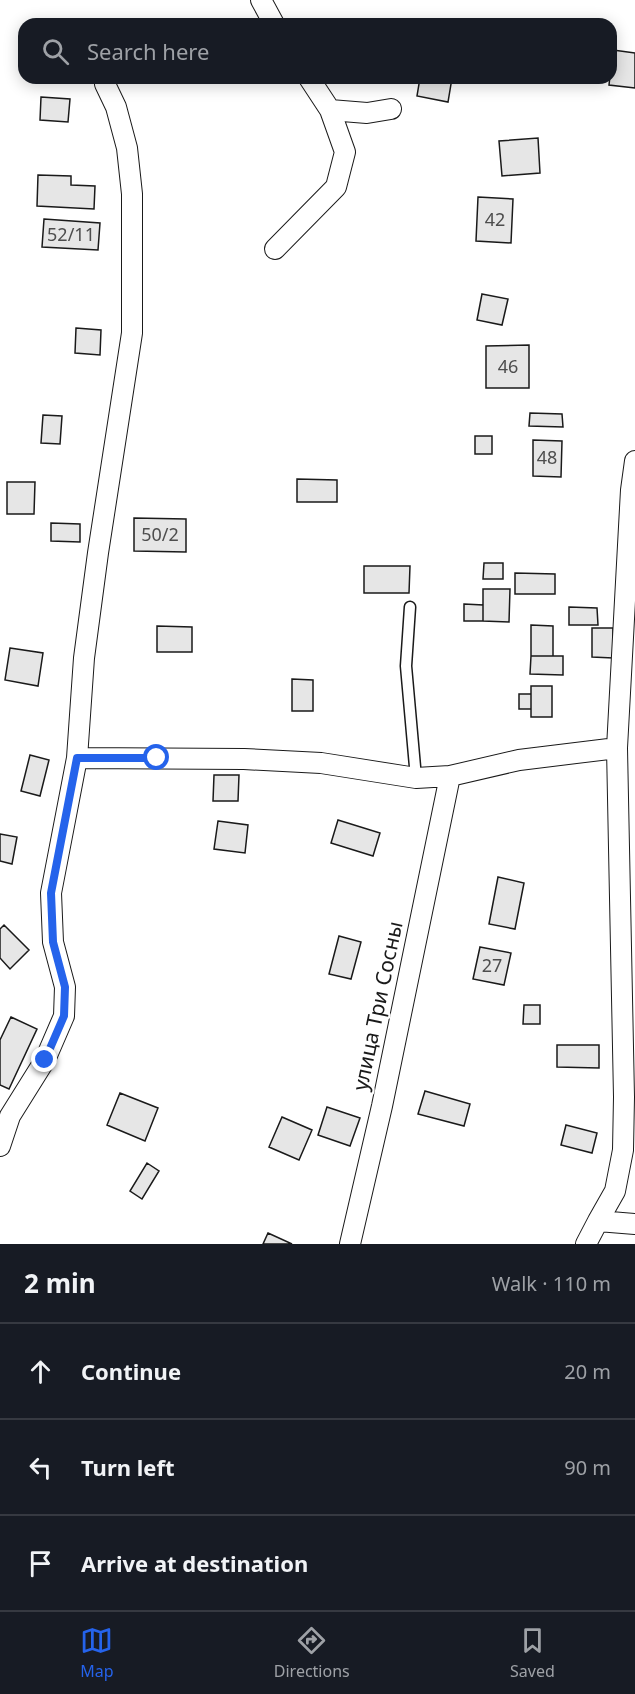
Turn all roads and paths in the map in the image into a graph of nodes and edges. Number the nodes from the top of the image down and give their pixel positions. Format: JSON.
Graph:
{"nodes":[{"id":1,"x":261,"y":0,"type":"edge"},
{"id":2,"x":271,"y":18,"type":"edge"},
{"id":3,"x":105,"y":84,"type":"dead end"},
{"id":4,"x":313,"y":84,"type":"edge"},
{"id":5,"x":391,"y":109,"type":"dead end"},
{"id":6,"x":330,"y":110,"type":"junction"},
{"id":7,"x":275,"y":249,"type":"dead end"},
{"id":8,"x":635,"y":461,"type":"edge"},
{"id":9,"x":410,"y":606,"type":"dead end"},
{"id":10,"x":616,"y":748,"type":"junction"},
{"id":11,"x":77,"y":758,"type":"junction"},
{"id":12,"x":450,"y":776,"type":"junction"},
{"id":13,"x":416,"y":778,"type":"junction"},
{"id":14,"x":0,"y":1146,"type":"edge"},
{"id":15,"x":598,"y":1221,"type":"junction"},
{"id":16,"x":635,"y":1224,"type":"edge"},
{"id":17,"x":350,"y":1244,"type":"edge"},
{"id":18,"x":586,"y":1244,"type":"edge"}],
"edges":[{"from":1,"to":2,"type":"street"},
{"from":3,"to":11,"type":"street"},
{"from":4,"to":6,"type":"street"},
{"from":5,"to":6,"type":"street"},
{"from":6,"to":7,"type":"street"},
{"from":8,"to":10,"type":"street"},
{"from":9,"to":13,"type":"lane"},
{"from":10,"to":12,"type":"street"},
{"from":10,"to":15,"type":"street"},
{"from":11,"to":13,"type":"street"},
{"from":11,"to":14,"type":"street"},
{"from":12,"to":13,"type":"street"},
{"from":12,"to":17,"type":"street","name":"улица Три Сосны"},
{"from":15,"to":16,"type":"street"},
{"from":15,"to":18,"type":"street"}]}
